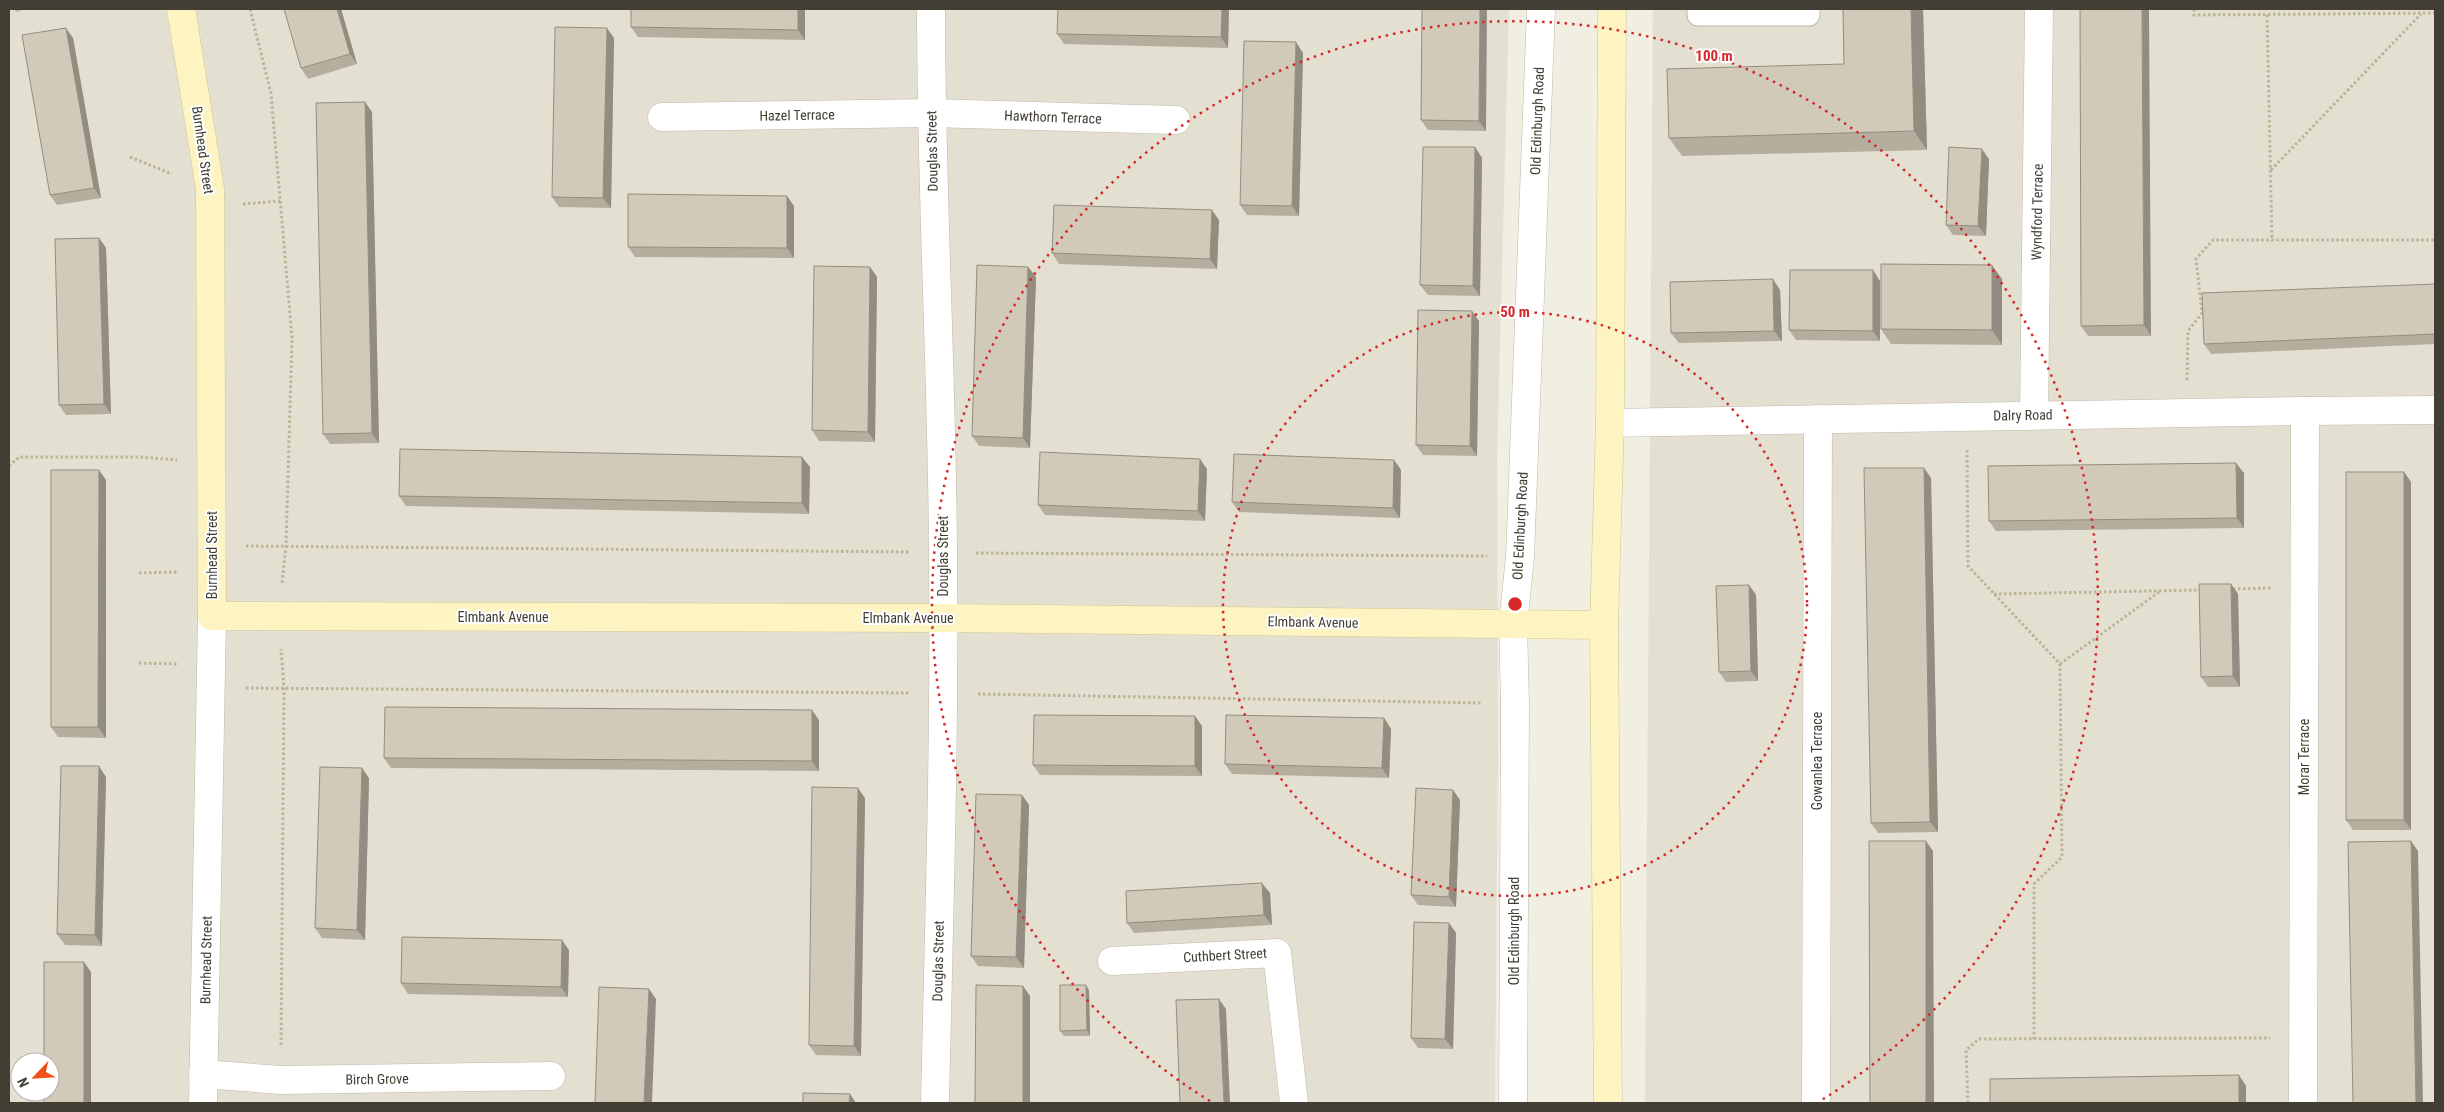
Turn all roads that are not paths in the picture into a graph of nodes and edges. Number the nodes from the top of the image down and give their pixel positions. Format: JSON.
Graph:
{"nodes":[{"id":1,"x":180,"y":9,"type":"edge"},
{"id":2,"x":931,"y":9,"type":"edge"},
{"id":3,"x":1541,"y":9,"type":"edge"},
{"id":4,"x":1612,"y":9,"type":"edge"},
{"id":5,"x":1698,"y":9,"type":"edge"},
{"id":6,"x":1809,"y":9,"type":"edge"},
{"id":7,"x":2039,"y":9,"type":"edge"},
{"id":8,"x":931,"y":113,"type":"junction"},
{"id":9,"x":662,"y":117,"type":"dead end"},
{"id":10,"x":1176,"y":120,"type":"dead end"},
{"id":11,"x":2435,"y":410,"type":"edge"},
{"id":12,"x":2305,"y":411,"type":"junction"},
{"id":13,"x":2034,"y":415,"type":"junction"},
{"id":14,"x":1818,"y":419,"type":"junction"},
{"id":15,"x":1610,"y":423,"type":"junction"},
{"id":16,"x":212,"y":616,"type":"junction"},
{"id":17,"x":943,"y":618,"type":"junction"},
{"id":18,"x":1513,"y":624,"type":"junction"},
{"id":19,"x":1604,"y":625,"type":"junction"},
{"id":20,"x":1112,"y":961,"type":"dead end"},
{"id":21,"x":203,"y":1074,"type":"junction"},
{"id":22,"x":552,"y":1076,"type":"dead end"},
{"id":23,"x":203,"y":1103,"type":"edge"},
{"id":24,"x":935,"y":1103,"type":"edge"},
{"id":25,"x":1294,"y":1103,"type":"edge"},
{"id":26,"x":1513,"y":1103,"type":"edge"},
{"id":27,"x":1608,"y":1103,"type":"edge"},
{"id":28,"x":1816,"y":1103,"type":"edge"},
{"id":29,"x":2303,"y":1103,"type":"edge"}],
"edges":[{"from":1,"to":16,"type":"street","name":"Burnhead Street"},
{"from":2,"to":8,"type":"street","name":"Douglas Street"},
{"from":3,"to":18,"type":"street","name":"Old Edinburgh Road"},
{"from":4,"to":15,"type":"street"},
{"from":5,"to":6,"type":"lane"},
{"from":7,"to":13,"type":"street","name":"Wyndford Terrace"},
{"from":8,"to":9,"type":"street","name":"Hazel Terrace"},
{"from":8,"to":10,"type":"street","name":"Hawthorn Terrace"},
{"from":8,"to":17,"type":"street","name":"Douglas Street"},
{"from":11,"to":12,"type":"street","name":"Dalry Road"},
{"from":12,"to":13,"type":"street","name":"Dalry Road"},
{"from":12,"to":29,"type":"street","name":"Morar Terrace"},
{"from":13,"to":14,"type":"street","name":"Dalry Road"},
{"from":14,"to":15,"type":"street","name":"Dalry Road"},
{"from":14,"to":28,"type":"street","name":"Gowanlea Terrace"},
{"from":15,"to":19,"type":"street"},
{"from":16,"to":17,"type":"street","name":"Elmbank Avenue"},
{"from":16,"to":21,"type":"street","name":"Burnhead Street"},
{"from":17,"to":18,"type":"street","name":"Elmbank Avenue"},
{"from":17,"to":24,"type":"street","name":"Douglas Street"},
{"from":18,"to":19,"type":"street","name":"Elmbank Avenue"},
{"from":18,"to":26,"type":"street","name":"Old Edinburgh Road"},
{"from":19,"to":27,"type":"street"},
{"from":20,"to":25,"type":"street","name":"Cuthbert Street"},
{"from":21,"to":22,"type":"street","name":"Birch Grove"},
{"from":21,"to":23,"type":"street","name":"Burnhead Street"}]}
